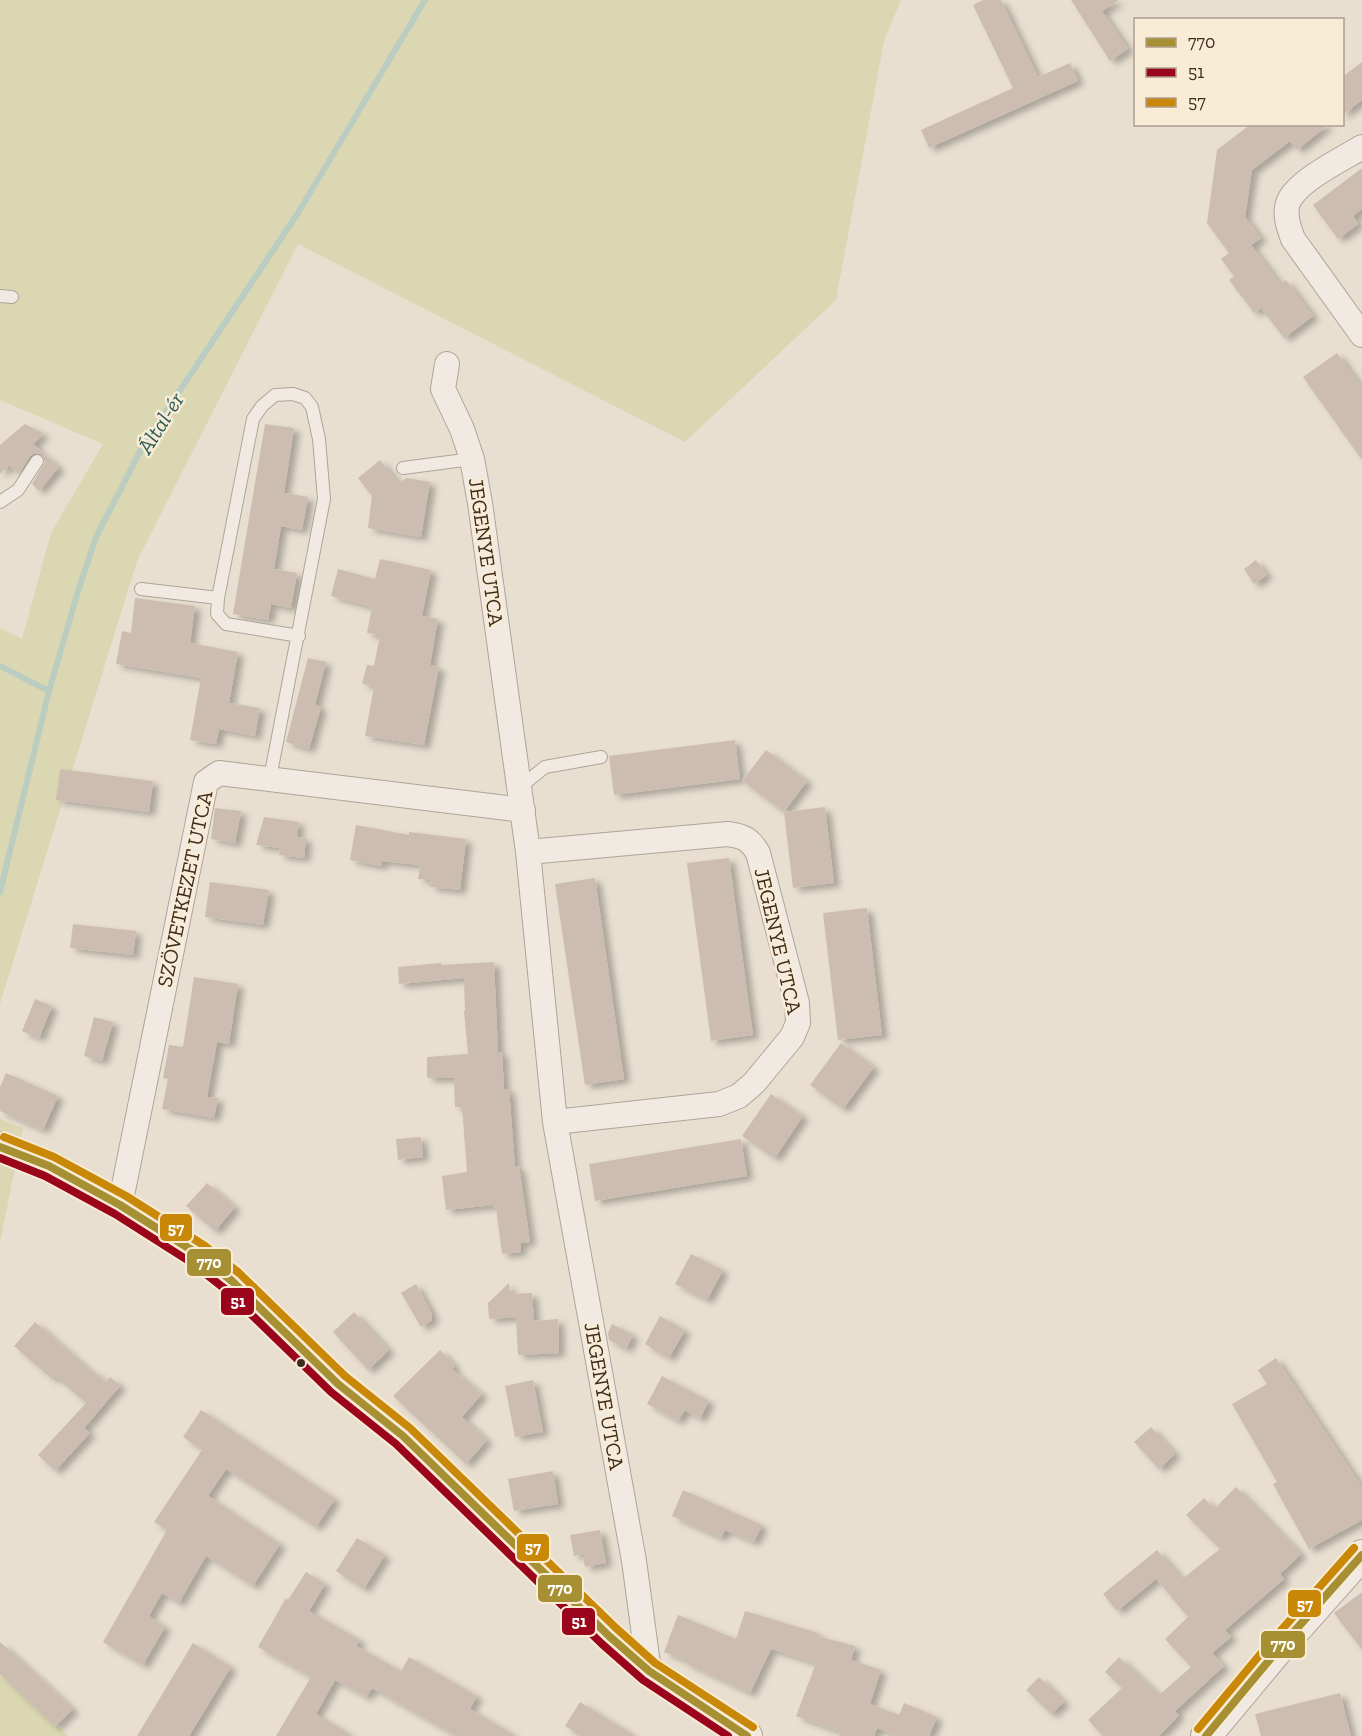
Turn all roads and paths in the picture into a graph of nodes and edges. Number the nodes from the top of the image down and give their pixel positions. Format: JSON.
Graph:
{"nodes":[{"id":1,"x":1362,"y":147,"type":"edge"},
{"id":2,"x":1362,"y":335,"type":"edge"},
{"id":3,"x":447,"y":364,"type":"dead end"},
{"id":4,"x":472,"y":459,"type":"junction"},
{"id":5,"x":37,"y":461,"type":"dead end"},
{"id":6,"x":403,"y":468,"type":"dead end"},
{"id":7,"x":0,"y":502,"type":"edge"},
{"id":8,"x":141,"y":589,"type":"dead end"},
{"id":9,"x":218,"y":598,"type":"junction"},
{"id":10,"x":299,"y":636,"type":"junction"},
{"id":11,"x":601,"y":758,"type":"dead end"},
{"id":12,"x":270,"y":778,"type":"junction"},
{"id":13,"x":521,"y":799,"type":"junction"},
{"id":14,"x":528,"y":852,"type":"junction"},
{"id":15,"x":555,"y":1122,"type":"junction"},
{"id":16,"x":0,"y":1147,"type":"edge"},
{"id":17,"x":120,"y":1205,"type":"junction"},
{"id":18,"x":1362,"y":1555,"type":"edge"},
{"id":19,"x":649,"y":1671,"type":"junction"},
{"id":20,"x":747,"y":1736,"type":"edge"},
{"id":21,"x":1206,"y":1736,"type":"edge"}],
"edges":[{"from":1,"to":2,"type":"street"},
{"from":3,"to":4,"type":"street","name":"JEGENYE UTCA"},
{"from":4,"to":6,"type":"lane"},
{"from":4,"to":13,"type":"street","name":"JEGENYE UTCA"},
{"from":5,"to":7,"type":"lane"},
{"from":8,"to":9,"type":"lane"},
{"from":9,"to":10,"type":"lane"},
{"from":9,"to":10,"type":"lane"},
{"from":10,"to":12,"type":"lane"},
{"from":11,"to":13,"type":"lane"},
{"from":12,"to":13,"type":"street","name":"SZÖVETKEZET UTCA"},
{"from":12,"to":17,"type":"street","name":"SZÖVETKEZET UTCA"},
{"from":13,"to":14,"type":"street","name":"JEGENYE UTCA"},
{"from":14,"to":15,"type":"street","name":"JEGENYE UTCA"},
{"from":14,"to":15,"type":"street","name":"JEGENYE UTCA"},
{"from":15,"to":19,"type":"street","name":"JEGENYE UTCA"},
{"from":16,"to":17,"type":"street"},
{"from":17,"to":19,"type":"street"},
{"from":18,"to":21,"type":"street"},
{"from":19,"to":20,"type":"street"}]}
